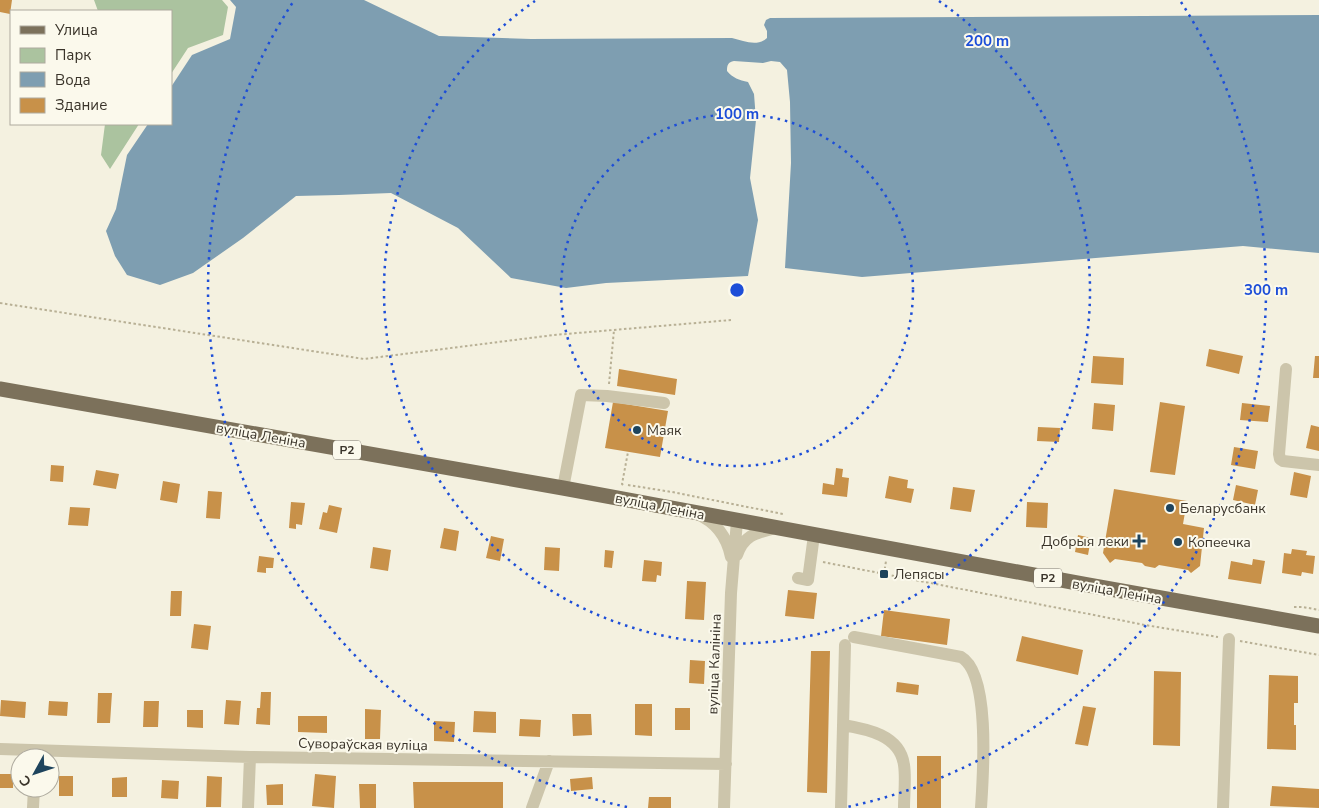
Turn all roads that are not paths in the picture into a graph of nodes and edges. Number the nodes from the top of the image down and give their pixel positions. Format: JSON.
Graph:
{"nodes":[{"id":1,"x":1286,"y":369,"type":"dead end"},
{"id":2,"x":0,"y":389,"type":"edge"},
{"id":3,"x":664,"y":403,"type":"dead end"},
{"id":4,"x":1319,"y":464,"type":"edge"},
{"id":5,"x":563,"y":488,"type":"junction"},
{"id":6,"x":694,"y":513,"type":"junction"},
{"id":7,"x":737,"y":521,"type":"junction"},
{"id":8,"x":777,"y":528,"type":"junction"},
{"id":9,"x":814,"y":535,"type":"junction"},
{"id":10,"x":733,"y":570,"type":"junction"},
{"id":11,"x":798,"y":578,"type":"dead end"},
{"id":12,"x":1319,"y":626,"type":"edge"},
{"id":13,"x":1229,"y":639,"type":"road end"},
{"id":14,"x":843,"y":725,"type":"junction"},
{"id":15,"x":60,"y":754,"type":"edge"},
{"id":16,"x":250,"y":757,"type":"junction"},
{"id":17,"x":549,"y":762,"type":"junction"},
{"id":18,"x":726,"y":764,"type":"junction"},
{"id":19,"x":248,"y":808,"type":"edge"},
{"id":20,"x":532,"y":808,"type":"edge"},
{"id":21,"x":724,"y":808,"type":"edge"},
{"id":22,"x":841,"y":808,"type":"edge"},
{"id":23,"x":904,"y":808,"type":"edge"},
{"id":24,"x":982,"y":808,"type":"edge"},
{"id":25,"x":1224,"y":808,"type":"edge"}],
"edges":[{"from":1,"to":4,"type":"street"},
{"from":2,"to":5,"type":"main road","name":"вуліца Леніна","number":"Р2"},
{"from":3,"to":5,"type":"street"},
{"from":5,"to":6,"type":"main road","name":"вуліца Леніна","number":"Р2"},
{"from":6,"to":7,"type":"main road","name":"вуліца Леніна","number":"Р2"},
{"from":6,"to":10,"type":"street"},
{"from":7,"to":8,"type":"main road","name":"вуліца Леніна","number":"Р2"},
{"from":7,"to":10,"type":"street","name":"вуліца Калініна"},
{"from":8,"to":9,"type":"main road","name":"вуліца Леніна","number":"Р2"},
{"from":8,"to":10,"type":"street"},
{"from":9,"to":11,"type":"street"},
{"from":9,"to":12,"type":"main road","name":"вуліца Леніна","number":"Р2"},
{"from":10,"to":18,"type":"street","name":"вуліца Калініна"},
{"from":13,"to":25,"type":"street"},
{"from":14,"to":22,"type":"street"},
{"from":14,"to":23,"type":"street"},
{"from":14,"to":24,"type":"street"},
{"from":15,"to":16,"type":"street","name":"Сувораўская вуліца"},
{"from":16,"to":17,"type":"street","name":"Сувораўская вуліца"},
{"from":16,"to":19,"type":"street"},
{"from":17,"to":18,"type":"street","name":"Сувораўская вуліца"},
{"from":17,"to":20,"type":"street"},
{"from":18,"to":21,"type":"street","name":"вуліца Калініна"}]}
